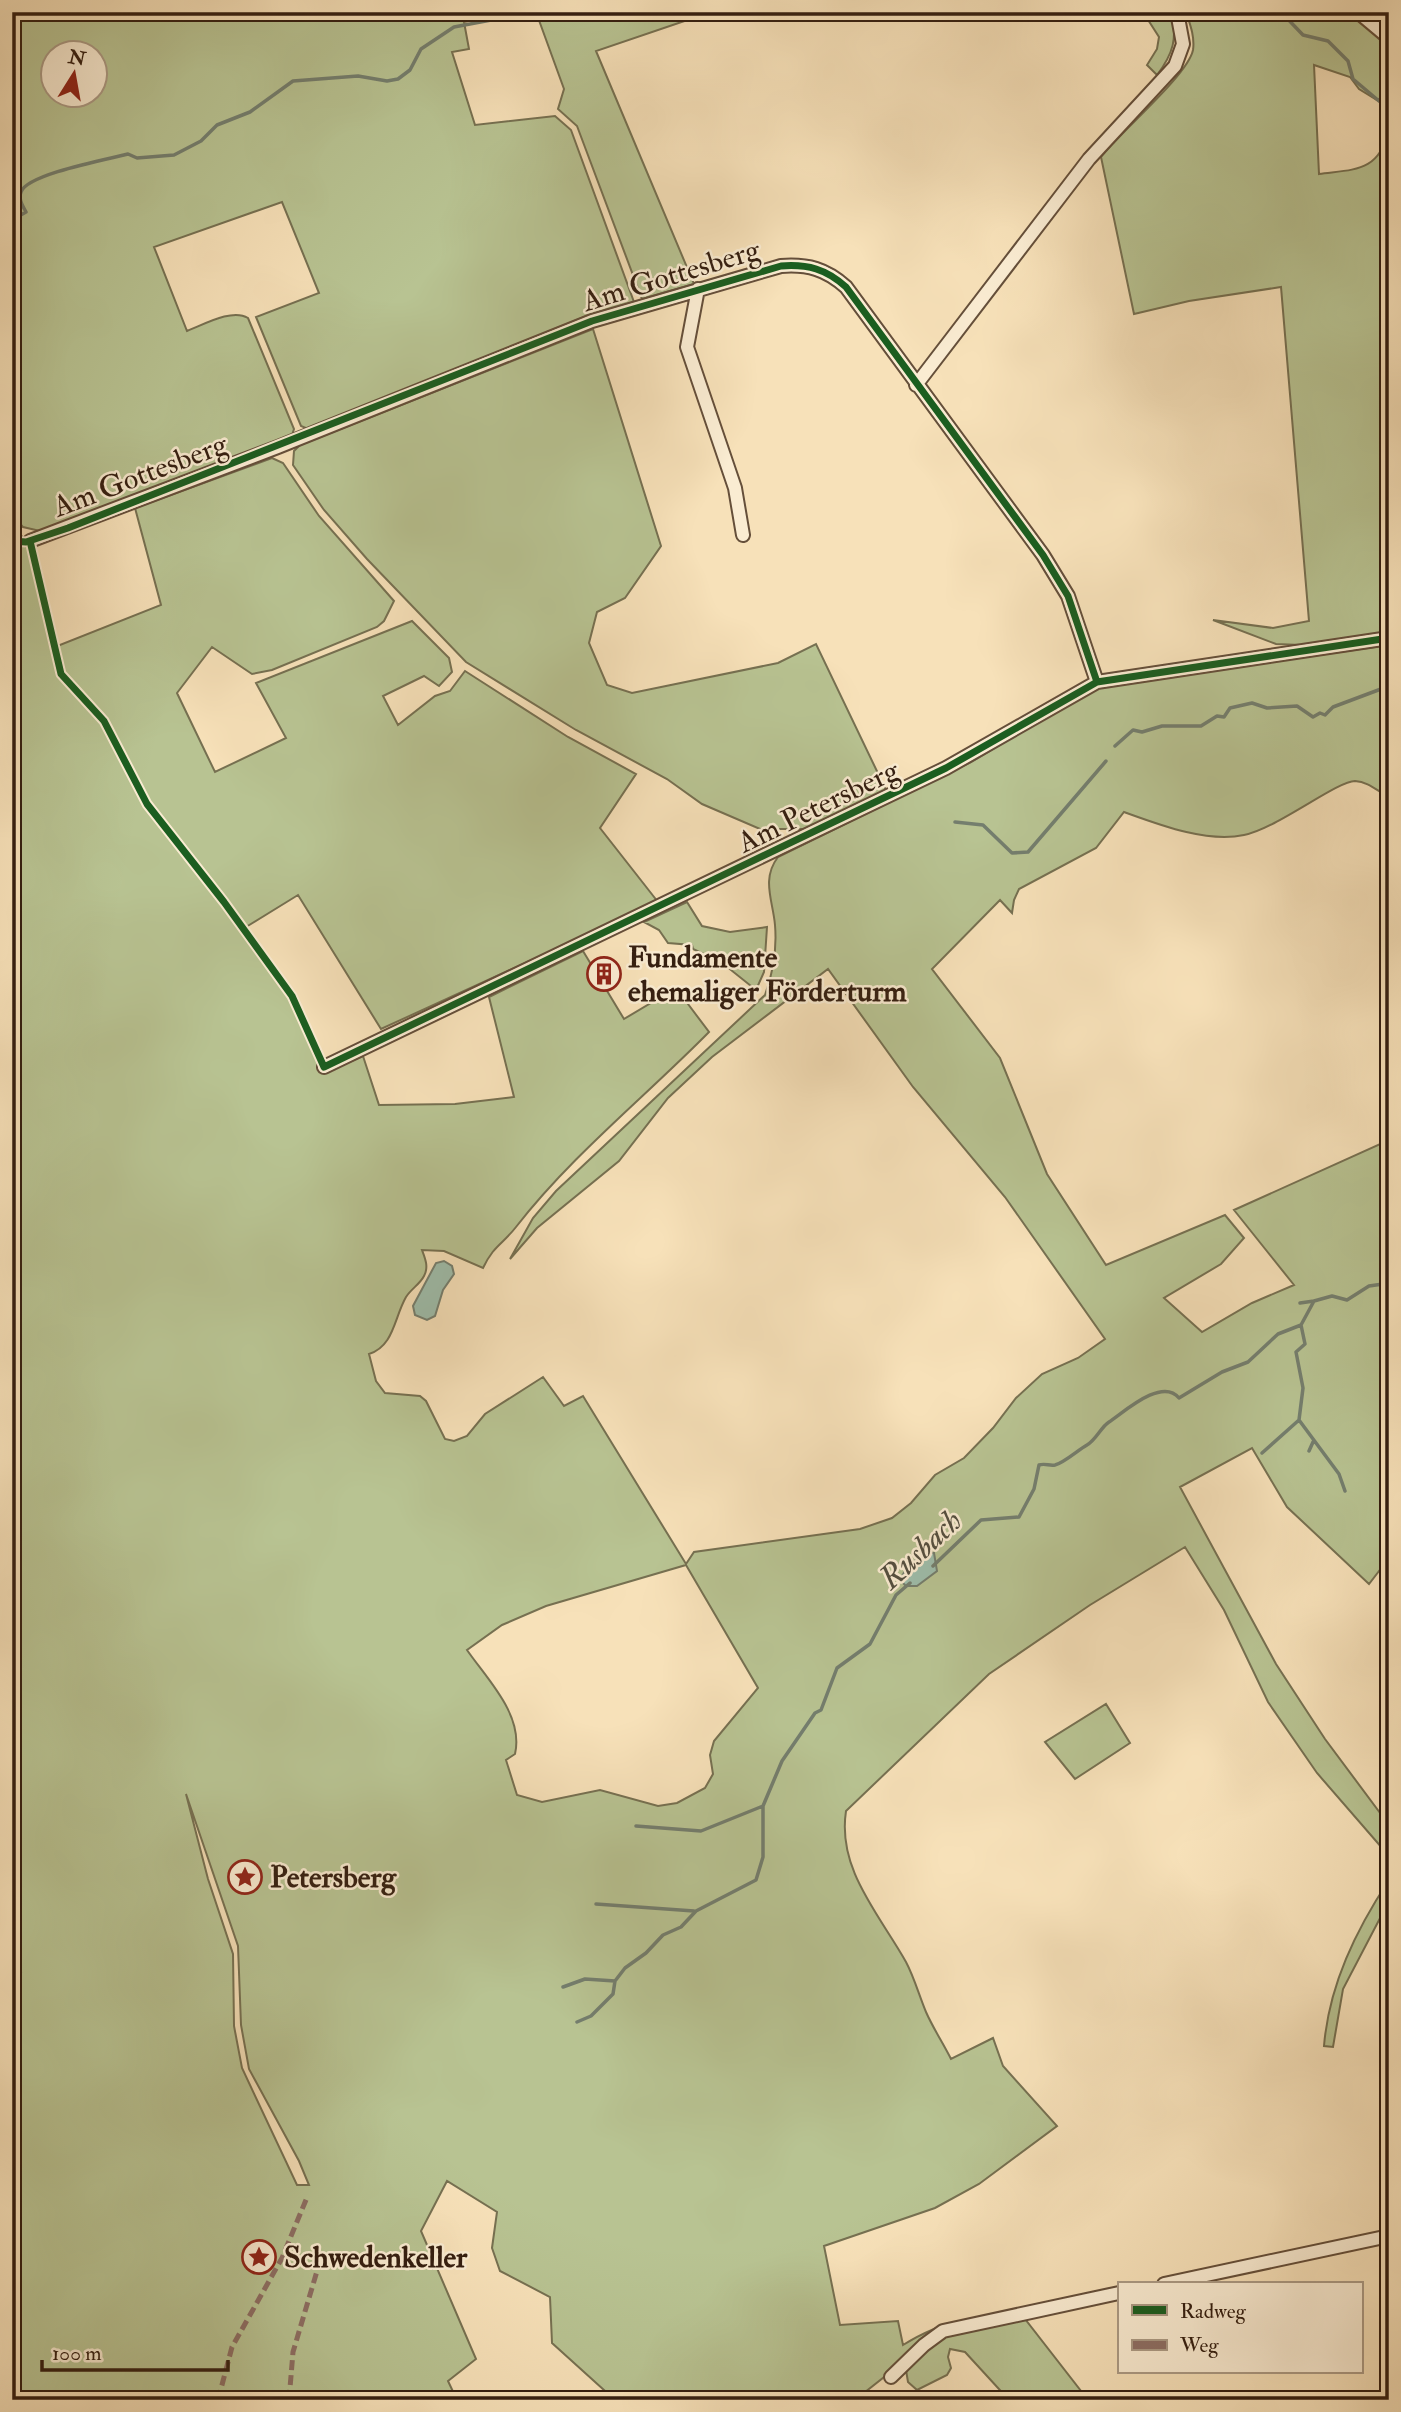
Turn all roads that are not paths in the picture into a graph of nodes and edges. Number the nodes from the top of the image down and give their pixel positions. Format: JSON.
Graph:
{"nodes":[{"id":1,"x":1177,"y":12,"type":"edge"},
{"id":2,"x":1359,"y":12,"type":"edge"},
{"id":3,"x":1389,"y":38,"type":"edge"},
{"id":4,"x":698,"y":289,"type":"junction"},
{"id":5,"x":916,"y":385,"type":"junction"},
{"id":6,"x":743,"y":535,"type":"dead end"},
{"id":7,"x":30,"y":541,"type":"dead end"},
{"id":8,"x":1389,"y":638,"type":"edge"},
{"id":9,"x":1097,"y":682,"type":"junction"},
{"id":10,"x":324,"y":1067,"type":"dead end"},
{"id":11,"x":1389,"y":2236,"type":"edge"},
{"id":12,"x":1173,"y":2282,"type":"edge"},
{"id":13,"x":1118,"y":2293,"type":"edge"},
{"id":14,"x":891,"y":2377,"type":"dead end"}],
"edges":[{"from":1,"to":5,"type":"street"},
{"from":2,"to":3,"type":"street"},
{"from":4,"to":5,"type":"street","name":"Am Gottesberg"},
{"from":4,"to":6,"type":"street","name":"Am Gottesberg"},
{"from":4,"to":7,"type":"street","name":"Am Gottesberg"},
{"from":5,"to":9,"type":"street","name":"Am Gottesberg"},
{"from":8,"to":9,"type":"street","name":"Am Petersberg"},
{"from":9,"to":10,"type":"street","name":"Am Petersberg"},
{"from":11,"to":12,"type":"street"},
{"from":13,"to":14,"type":"street"}]}
